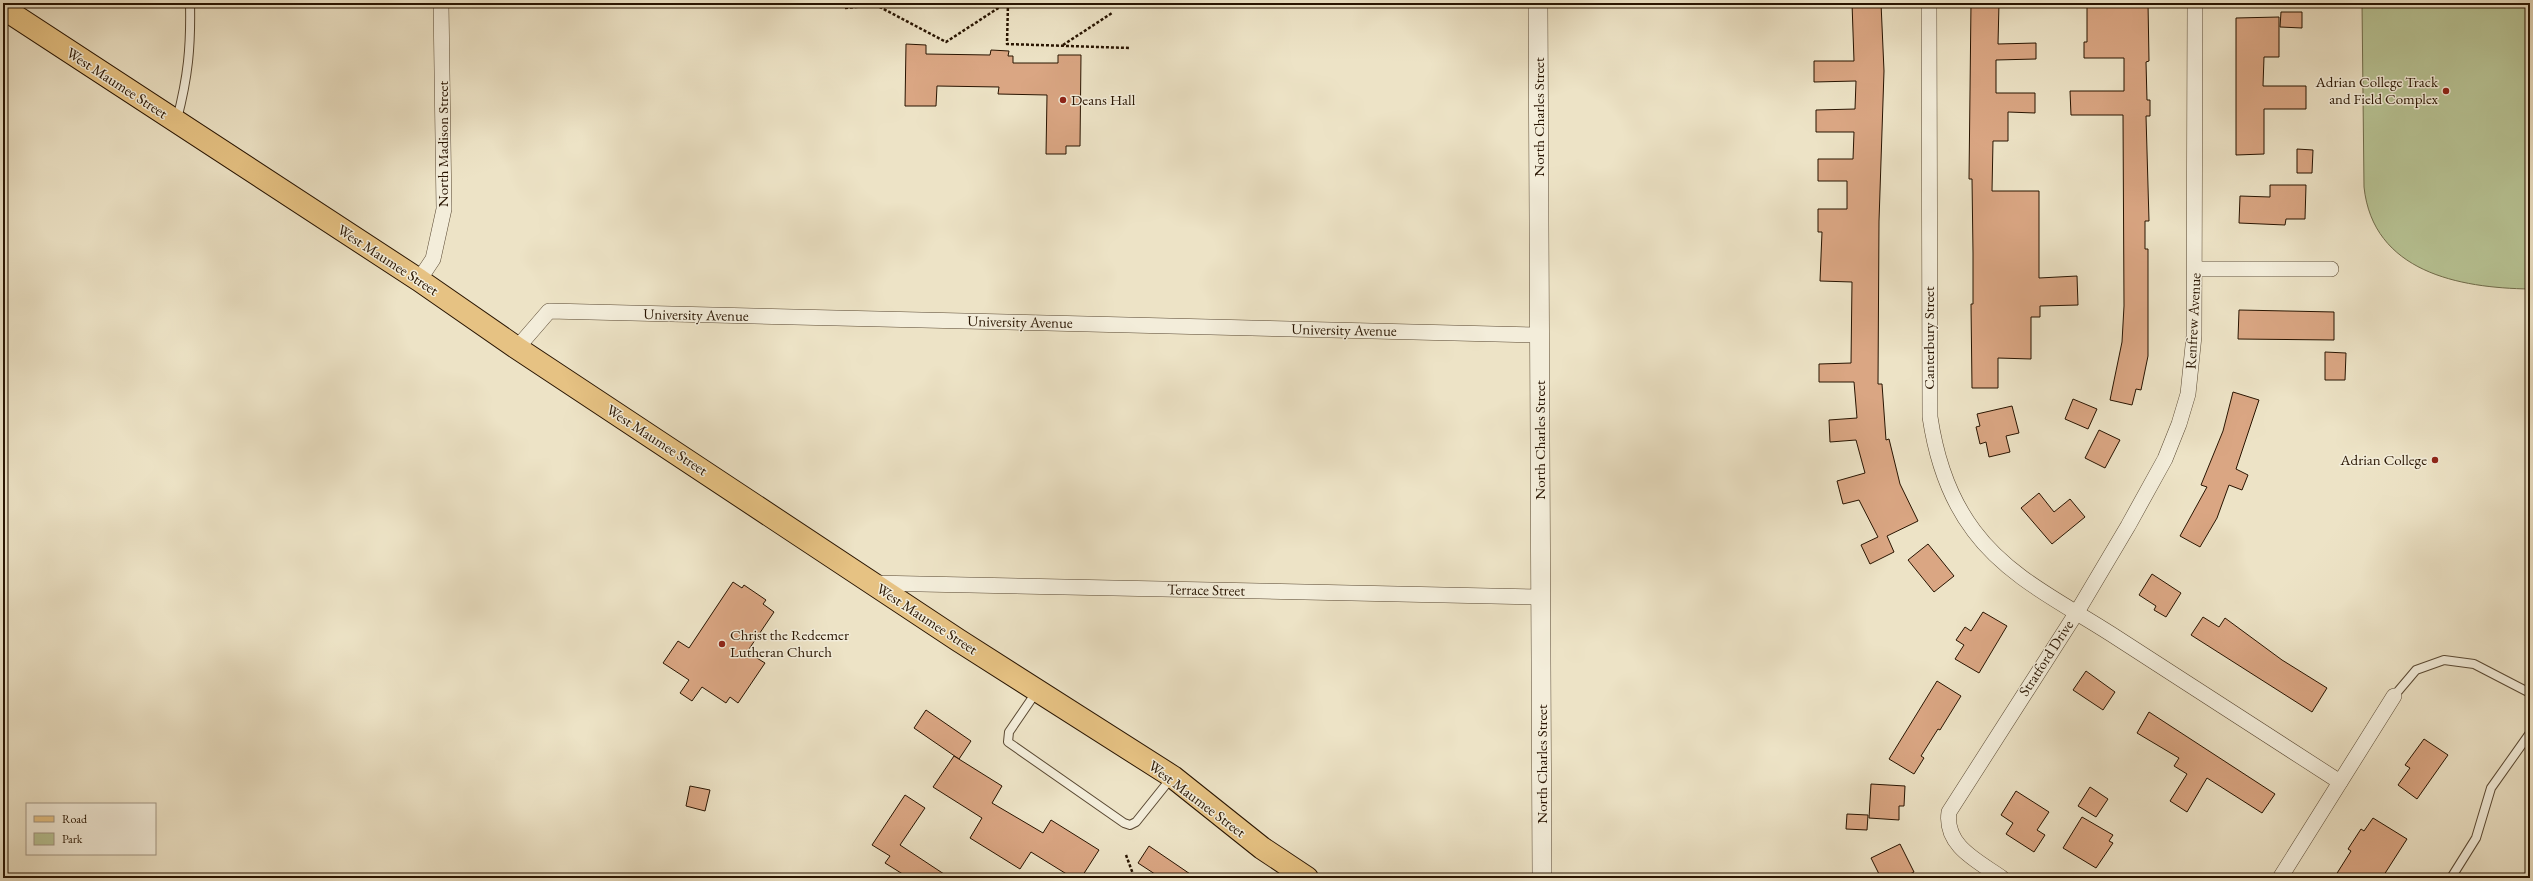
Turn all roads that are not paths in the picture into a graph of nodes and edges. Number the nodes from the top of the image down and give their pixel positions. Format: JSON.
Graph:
{"nodes":[{"id":1,"x":190,"y":3,"type":"edge"},
{"id":2,"x":441,"y":3,"type":"edge"},
{"id":3,"x":1538,"y":3,"type":"edge"},
{"id":4,"x":1929,"y":3,"type":"edge"},
{"id":5,"x":2195,"y":3,"type":"edge"},
{"id":6,"x":3,"y":8,"type":"edge"},
{"id":7,"x":176,"y":122,"type":"junction"},
{"id":8,"x":2196,"y":269,"type":"junction"},
{"id":9,"x":2332,"y":269,"type":"dead end"},
{"id":10,"x":420,"y":280,"type":"junction"},
{"id":11,"x":1539,"y":335,"type":"junction"},
{"id":12,"x":517,"y":348,"type":"junction"},
{"id":13,"x":871,"y":583,"type":"junction"},
{"id":14,"x":1541,"y":597,"type":"junction"},
{"id":15,"x":2077,"y":612,"type":"junction"},
{"id":16,"x":1037,"y":690,"type":"junction"},
{"id":17,"x":2530,"y":693,"type":"edge"},
{"id":18,"x":2394,"y":696,"type":"joint"},
{"id":19,"x":2530,"y":733,"type":"edge"},
{"id":20,"x":1172,"y":777,"type":"junction"},
{"id":21,"x":2340,"y":782,"type":"junction"},
{"id":22,"x":1307,"y":878,"type":"edge"},
{"id":23,"x":1542,"y":878,"type":"edge"},
{"id":24,"x":2002,"y":878,"type":"edge"},
{"id":25,"x":2280,"y":878,"type":"edge"},
{"id":26,"x":2451,"y":878,"type":"edge"}],
"edges":[{"from":1,"to":7,"type":"lane"},
{"from":2,"to":10,"type":"street","name":"North Madison Street"},
{"from":3,"to":11,"type":"street","name":"North Charles Street"},
{"from":4,"to":15,"type":"street","name":"Canterbury Street"},
{"from":5,"to":8,"type":"street","name":"Renfrew Avenue"},
{"from":6,"to":7,"type":"main road","name":"West Maumee Street"},
{"from":7,"to":10,"type":"main road","name":"West Maumee Street"},
{"from":8,"to":9,"type":"street"},
{"from":8,"to":15,"type":"street","name":"Renfrew Avenue"},
{"from":10,"to":12,"type":"main road","name":"West Maumee Street"},
{"from":11,"to":12,"type":"street","name":"University Avenue"},
{"from":11,"to":14,"type":"street","name":"North Charles Street"},
{"from":12,"to":13,"type":"main road","name":"West Maumee Street"},
{"from":13,"to":14,"type":"street","name":"Terrace Street"},
{"from":13,"to":16,"type":"main road","name":"West Maumee Street"},
{"from":14,"to":23,"type":"street","name":"North Charles Street"},
{"from":15,"to":21,"type":"street","name":"Stratford Drive"},
{"from":15,"to":24,"type":"street","name":"Stratford Drive"},
{"from":16,"to":20,"type":"main road","name":"West Maumee Street"},
{"from":16,"to":20,"type":"lane"},
{"from":17,"to":18,"type":"lane"},
{"from":18,"to":21,"type":"street"},
{"from":19,"to":26,"type":"lane"},
{"from":20,"to":22,"type":"main road","name":"West Maumee Street"},
{"from":21,"to":25,"type":"street"}]}
